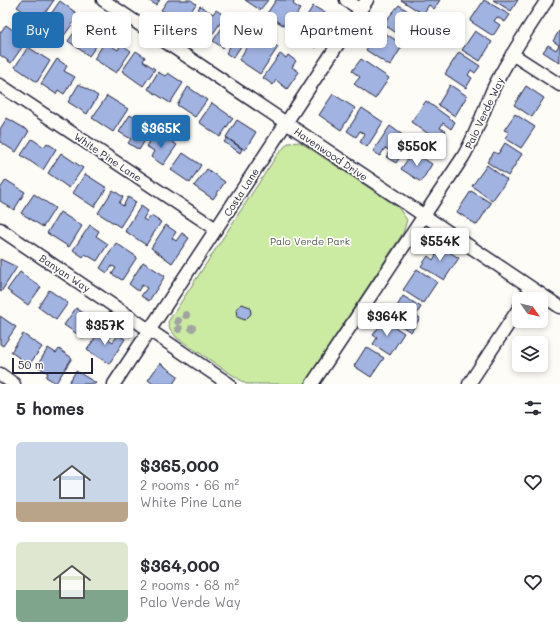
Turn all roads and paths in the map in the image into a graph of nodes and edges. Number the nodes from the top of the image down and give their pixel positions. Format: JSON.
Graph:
{"nodes":[{"id":1,"x":103,"y":0,"type":"edge"},
{"id":2,"x":346,"y":0,"type":"edge"},
{"id":3,"x":547,"y":0,"type":"edge"},
{"id":4,"x":363,"y":5,"type":"edge"},
{"id":5,"x":512,"y":54,"type":"junction"},
{"id":6,"x":0,"y":85,"type":"edge"},
{"id":7,"x":560,"y":85,"type":"edge"},
{"id":8,"x":286,"y":124,"type":"junction"},
{"id":9,"x":423,"y":216,"type":"junction"},
{"id":10,"x":0,"y":229,"type":"edge"},
{"id":11,"x":216,"y":229,"type":"junction"},
{"id":12,"x":525,"y":292,"type":"edge"},
{"id":13,"x":548,"y":302,"type":"edge"},
{"id":14,"x":560,"y":306,"type":"edge"},
{"id":15,"x":512,"y":319,"type":"edge"},
{"id":16,"x":149,"y":330,"type":"junction"},
{"id":17,"x":0,"y":374,"type":"edge"},
{"id":18,"x":14,"y":384,"type":"edge"},
{"id":19,"x":114,"y":384,"type":"edge"},
{"id":20,"x":229,"y":384,"type":"edge"},
{"id":21,"x":312,"y":384,"type":"edge"},
{"id":22,"x":469,"y":384,"type":"edge"}],
"edges":[{"from":1,"to":8,"type":"street","name":"Havenwood Drive"},
{"from":2,"to":4,"type":"street"},
{"from":3,"to":5,"type":"street","name":"Palo Verde Way"},
{"from":4,"to":8,"type":"street","name":"Costa Lane"},
{"from":5,"to":7,"type":"street"},
{"from":5,"to":9,"type":"street","name":"Palo Verde Way"},
{"from":6,"to":11,"type":"street","name":"White Pine Lane"},
{"from":8,"to":9,"type":"street","name":"Havenwood Drive"},
{"from":8,"to":11,"type":"street","name":"Costa Lane"},
{"from":9,"to":12,"type":"street","name":"Havenwood Drive"},
{"from":9,"to":21,"type":"street","name":"Palo Verde Way"},
{"from":10,"to":16,"type":"street","name":"Banyan Way"},
{"from":11,"to":16,"type":"street","name":"Costa Lane"},
{"from":13,"to":14,"type":"street","name":"Havenwood Drive"},
{"from":15,"to":22,"type":"street"},
{"from":16,"to":19,"type":"street","name":"Costa Lane"},
{"from":16,"to":20,"type":"street","name":"Banyan Way"},
{"from":17,"to":18,"type":"street"}]}
